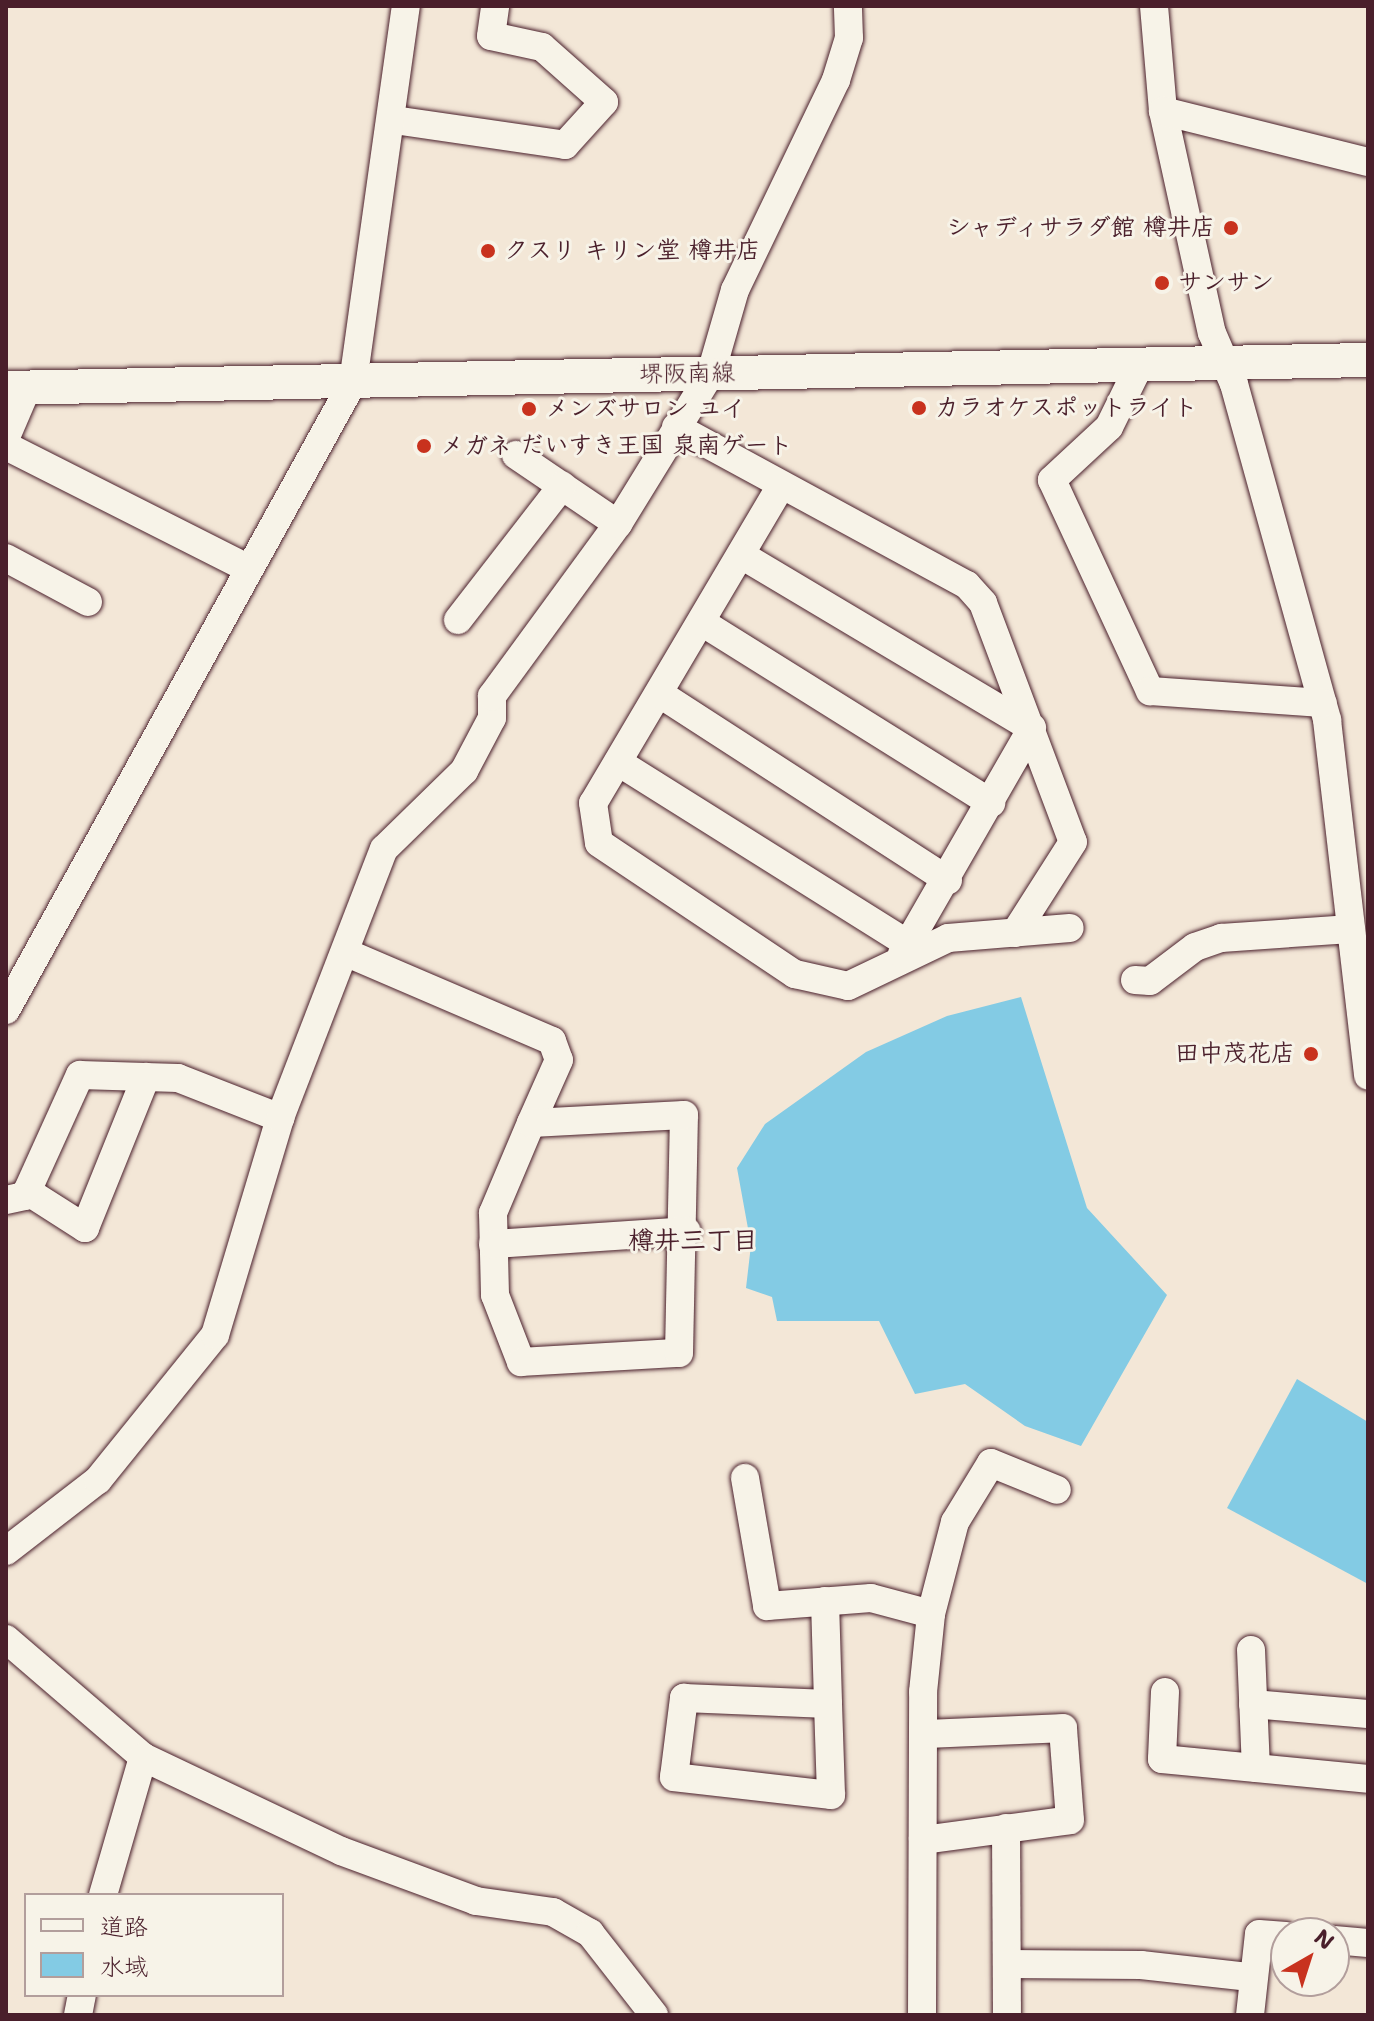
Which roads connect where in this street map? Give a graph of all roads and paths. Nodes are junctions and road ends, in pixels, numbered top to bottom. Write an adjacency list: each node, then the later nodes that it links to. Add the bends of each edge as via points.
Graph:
1 (406, 6): 6 (street)
2 (495, 6): 6 (street, via 491,36 542,47 604,102 565,145)
3 (848, 6): 11 (street, via 849,38 836,80 735,290)
4 (1154, 6): 5 (street)
5 (1163, 111): 7 (street); 9 (street)
6 (394, 120): 12 (street)
7 (1368, 162)
8 (1368, 360): 9 (main road, 堺阪南線)
9 (1223, 363): 10 (main road, 堺阪南線); 28 (street)
10 (1140, 364): 11 (main road, 堺阪南線); 28 (street, via 1109,427 1052,480 1150,691)
11 (711, 373): 12 (main road, 堺阪南線); 14 (street)
12 (353, 382): 13 (main road, 堺阪南線); 23 (street)
13 (17, 388): 15 (street)
14 (676, 427): 19 (street); 20 (street)
15 (6, 437)
16 (6, 446): 23 (street)
17 (516, 455): 18 (street)
18 (562, 486): 20 (street); 25 (street)
19 (779, 489): 21 (street); 29 (street, via 967,585 994,623)
20 (618, 524): 37 (street, via 492,696 492,718 464,771 384,849)
21 (743, 556): 26 (street); 29 (street)
22 (6, 558): 24 (street)
23 (249, 569): 39 (street)
24 (88, 602)
25 (458, 620)
26 (703, 623): 27 (street); 31 (street)
27 (660, 694): 30 (street); 32 (street)
28 (1323, 703): 34 (street)
29 (1032, 728): 31 (street); 35 (street, via 1073,842)
30 (618, 762): 36 (street); 36 (street, via 593,803 599,843 795,974 848,986)
31 (991, 803): 32 (street)
32 (948, 880): 36 (street)
33 (1070, 928): 35 (street)
34 (1351, 929): 38 (street, via 1221,938 1195,947 1150,981); 40 (street)
35 (1015, 933): 36 (street, via 948,938)
36 (905, 949)
37 (347, 953): 42 (street); 43 (street, via 552,1041 559,1060)
38 (1135, 980)
39 (6, 1010)
40 (1368, 1076)
41 (146, 1077): 42 (street, via 178,1078); 44 (street, via 80,1075); 44 (street, via 85,1228)
42 (280, 1118): 49 (street, via 215,1335 98,1480)
43 (531, 1123): 45 (street, via 684,1115); 46 (street, via 493,1213)
44 (17, 1195)
45 (687, 1231): 46 (street); 46 (street, via 679,1353 521,1362 495,1295)
46 (493, 1244)
47 (745, 1478): 50 (street, via 767,1606)
48 (1057, 1490): 51 (street, via 991,1463 955,1522)
49 (6, 1551)
50 (825, 1601): 51 (street, via 871,1598); 55 (street)
51 (931, 1614): 58 (street)
52 (6, 1639): 59 (street)
53 (1251, 1650): 56 (street)
54 (1165, 1692): 60 (street, via 1162,1759)
55 (828, 1704): 55 (street, via 684,1698 674,1777 831,1795)
56 (1253, 1704): 57 (street); 60 (street)
57 (1368, 1714)
58 (923, 1734): 62 (street, via 1063,1728 1070,1820); 63 (street)
59 (143, 1757): 64 (street); 68 (street, via 341,1851 476,1901 553,1912 590,1933)
60 (1256, 1768): 61 (street)
61 (1368, 1779)
62 (1006, 1828): 63 (street); 66 (street)
63 (923, 1840): 69 (street)
64 (104, 1893)
65 (1270, 1935): 67 (street, via 1259,1934)
66 (1007, 1964): 67 (street, via 1141,1965); 70 (street)
67 (1250, 1977): 71 (street)
68 (654, 2015)
69 (922, 2015)
70 (1007, 2015)
71 (1250, 2015)

